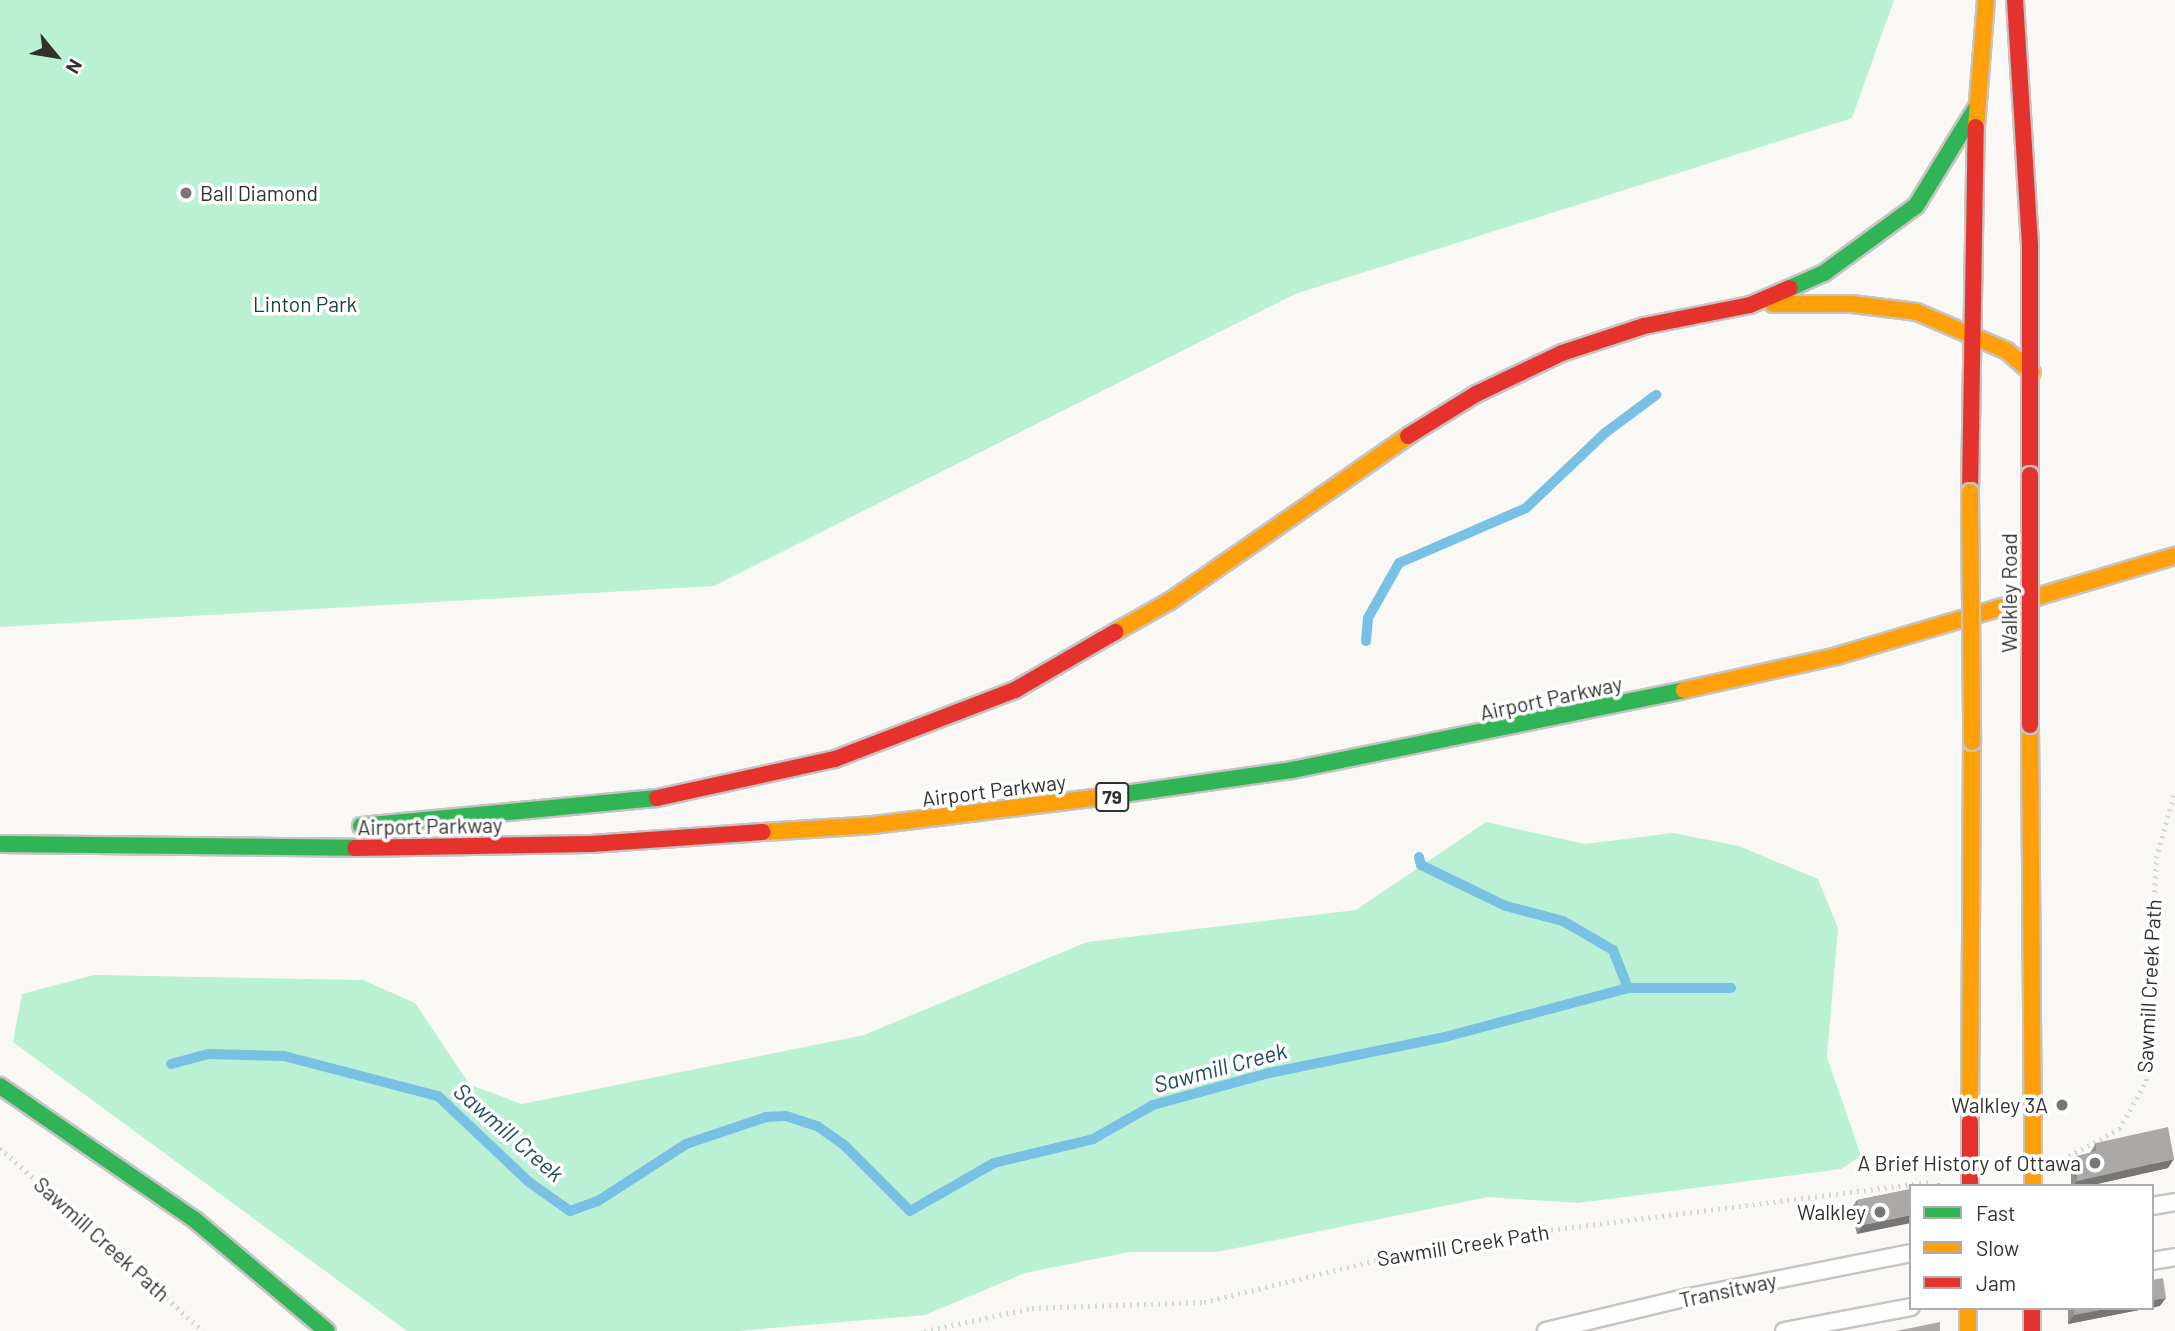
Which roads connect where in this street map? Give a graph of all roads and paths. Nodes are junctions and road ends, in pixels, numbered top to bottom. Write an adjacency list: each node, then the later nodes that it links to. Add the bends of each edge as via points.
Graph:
1 (1986, 0): 3 (main road, Walkley Road)
2 (2015, 0): 6 (main road, Walkley Road, via 2025,107)
3 (1976, 108): 4 (main road, via 1948,160 1899,221 1800,286); 5 (main road, Walkley Road)
4 (1750, 304): 5 (main road, via 1888,307); 9 (main road, via 1562,352 1476,394 1428,422 1125,630 1015,690 922,729 835,759 727,786 629,803)
5 (1971, 332): 6 (main road, via 2007,351); 16 (main road, Walkley Road, bridge)
6 (2032, 373): 17 (main road, Walkley Road, bridge)
7 (2175, 556): 12 (main road, Airport Parkway / 79, via 1837,656 1746,677 1305,768 1085,800 873,825 591,844 414,849)
8 (2175, 791): 15 (path, Sawmill Creek Path, via 2155,858 2146,1081 2119,1129)
9 (337, 827)
10 (296, 830): 12 (main road)
11 (0, 844): 12 (main road, Airport Parkway / 79)
12 (23, 845)
13 (0, 1086): 27 (main road, via 50,1116 195,1220)
14 (0, 1148): 28 (path, Sawmill Creek Path)
15 (2077, 1152)
16 (1970, 1184)
17 (2033, 1184)
18 (1909, 1186): 29 (path, Sawmill Creek Path, via 1447,1243 1204,1303 1032,1308)
19 (2175, 1202): 20 (lane)
20 (2154, 1206)
21 (1909, 1253): 30 (lane, Transitway)
22 (2175, 1256): 23 (lane)
23 (2154, 1261)
24 (1909, 1307): 31 (lane)
25 (1968, 1310): 32 (main road)
26 (2032, 1310): 33 (main road)
27 (322, 1327)
28 (203, 1331)
29 (924, 1331)
30 (1546, 1331)
31 (1784, 1331)
32 (1968, 1331)
33 (2032, 1331)

